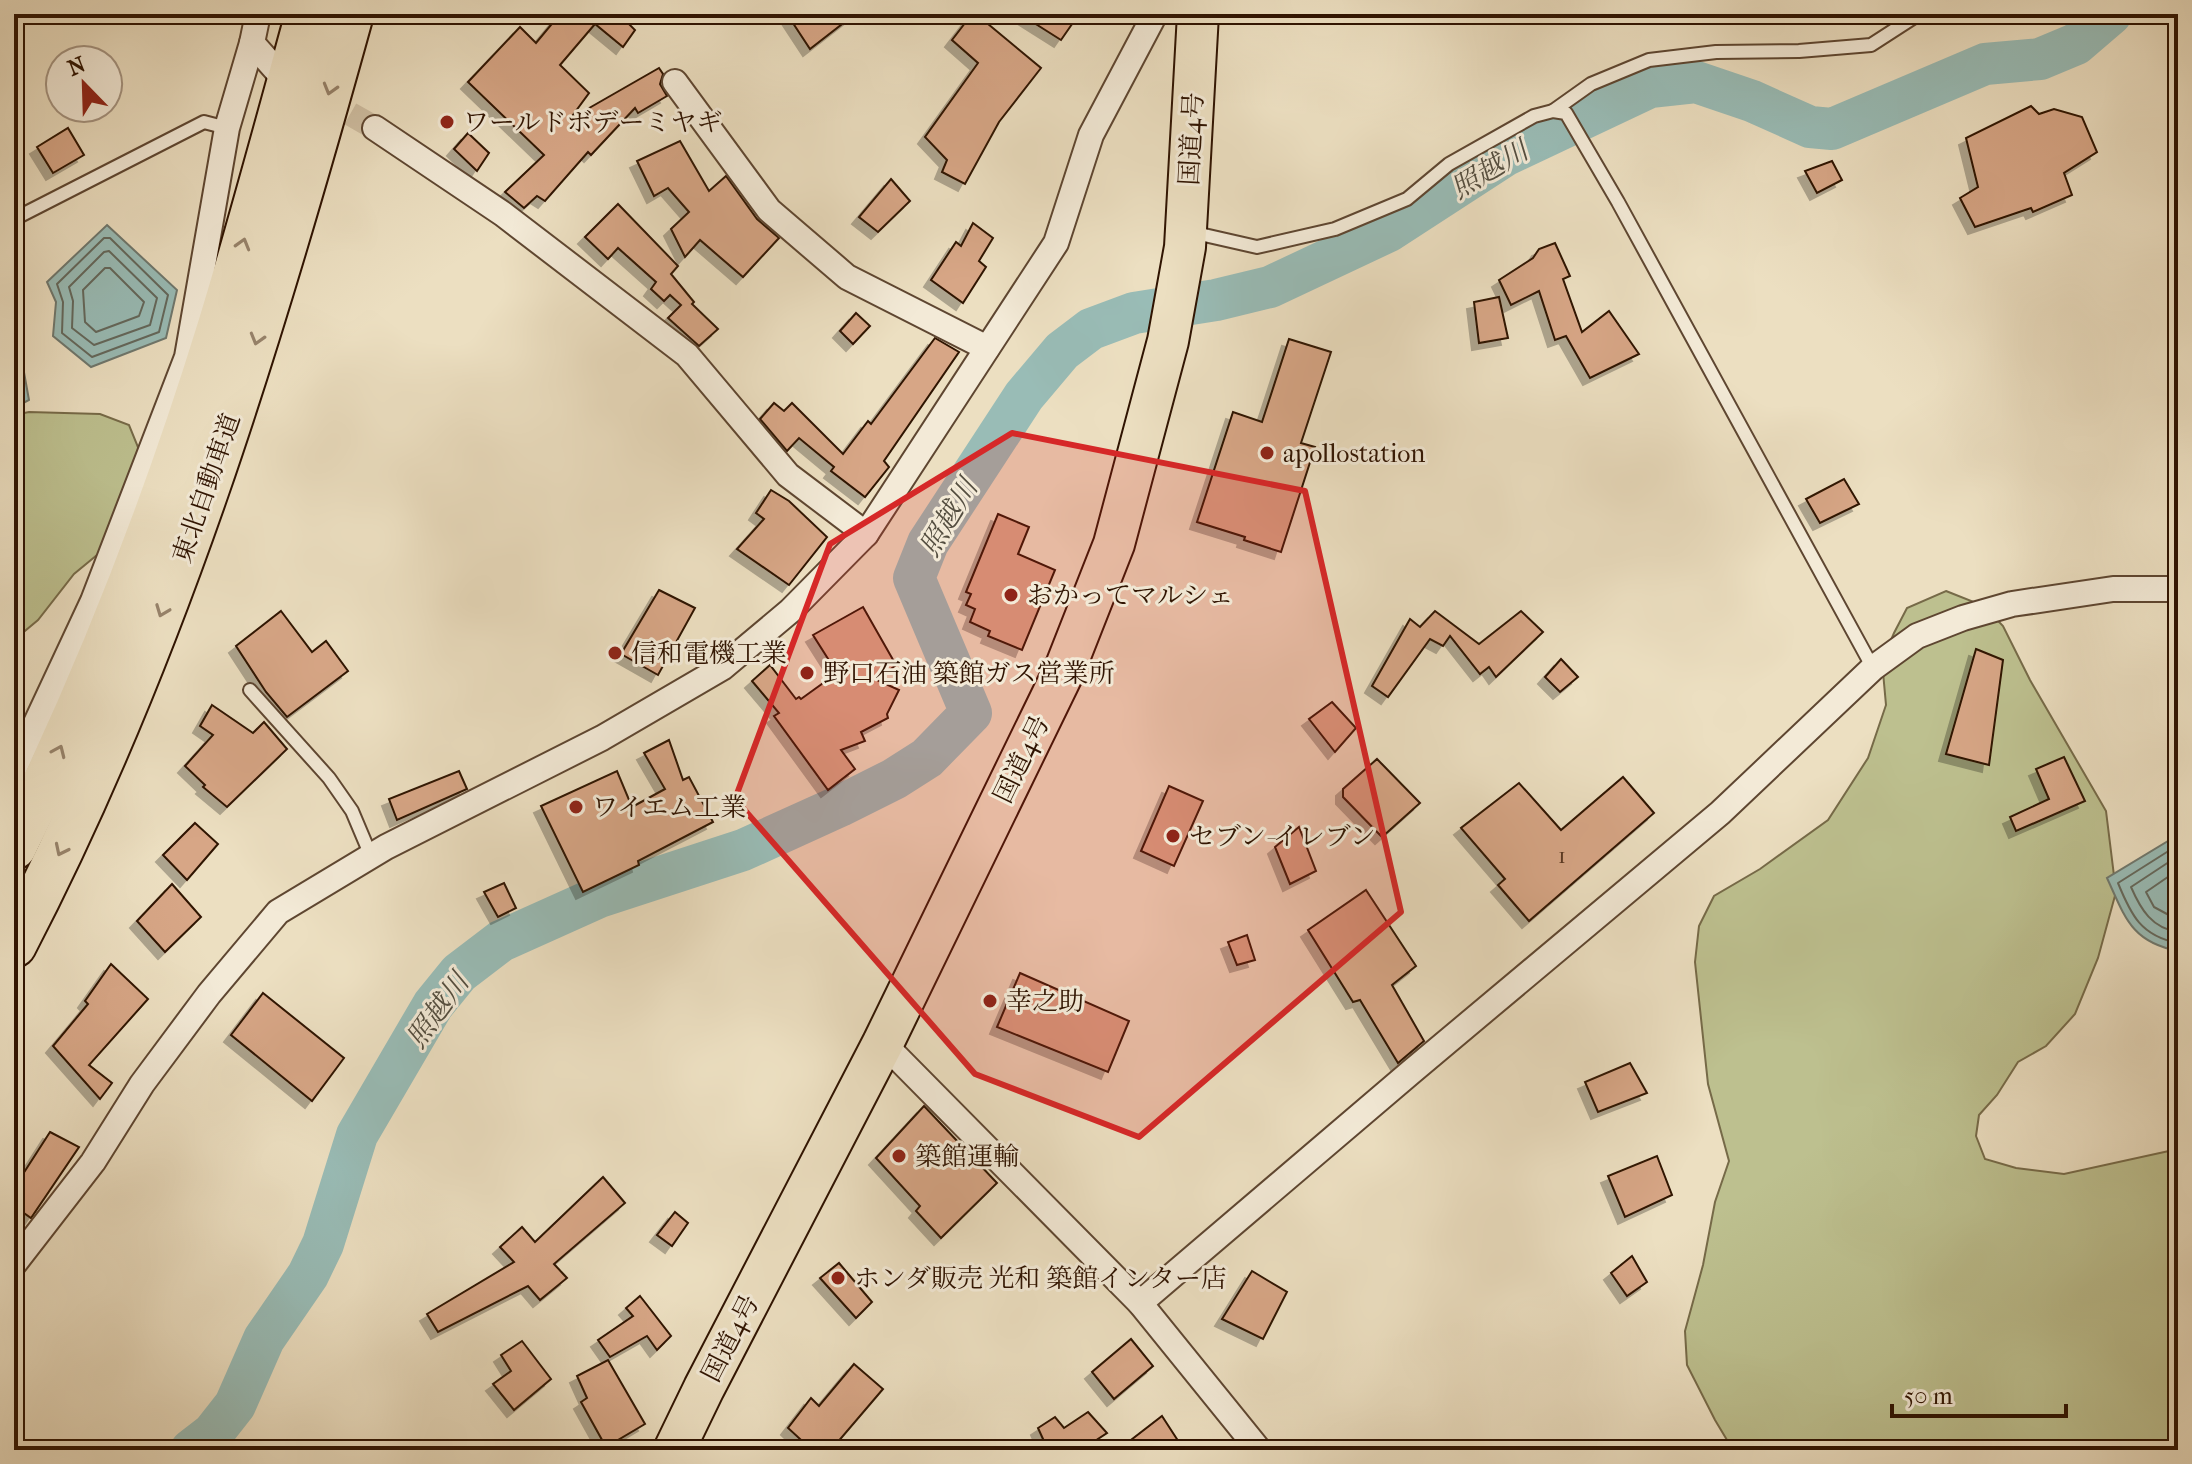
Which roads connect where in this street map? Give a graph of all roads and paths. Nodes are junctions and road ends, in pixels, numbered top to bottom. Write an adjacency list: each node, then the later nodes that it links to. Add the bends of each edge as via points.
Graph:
1 (258, 14): 7 (street)
2 (308, 14): 21 (highway, 東北自動車道, one-way to 2, via 112,633 169,478 219,329)
3 (351, 14): 23 (highway, 東北自動車道, one-way to 23, via 254,350 203,502 139,670)
4 (1155, 14): 15 (street, via 1091,135 1056,243)
5 (1198, 14): 14 (highway, 国道4号)
6 (1919, 14): 10 (lane, via 1871,45 1649,60 1591,84)
7 (252, 43): 8 (street); 11 (street)
8 (277, 71)
9 (675, 82): 15 (street, via 769,210 847,277)
10 (1560, 112): 14 (lane, via 1534,116 1449,164 1407,199 1335,229 1257,247); 18 (lane, via 1585,142)
11 (227, 128): 13 (lane, via 204,122); 20 (street, via 187,357 93,601)
12 (375, 128): 16 (street, via 503,214 687,355 788,475)
13 (14, 219)
14 (1186, 239): 24 (highway, 国道4号, via 1168,341 1114,544 1064,671)
15 (987, 348): 16 (street)
16 (866, 534): 22 (street, via 790,611 722,668 602,738)
17 (2178, 589): 18 (street, via 2113,589 2012,604 1917,636)
18 (1873, 668): 26 (street, via 1720,813)
19 (250, 690): 22 (lane, via 329,778 352,811)
20 (14, 770)
21 (14, 847)
22 (371, 856): 25 (street, via 278,912 209,994 93,1162)
23 (14, 945)
24 (883, 1043): 26 (street); 27 (highway, 国道4号)
25 (14, 1264)
26 (1140, 1303): 28 (street)
27 (674, 1450)
28 (1259, 1450)

